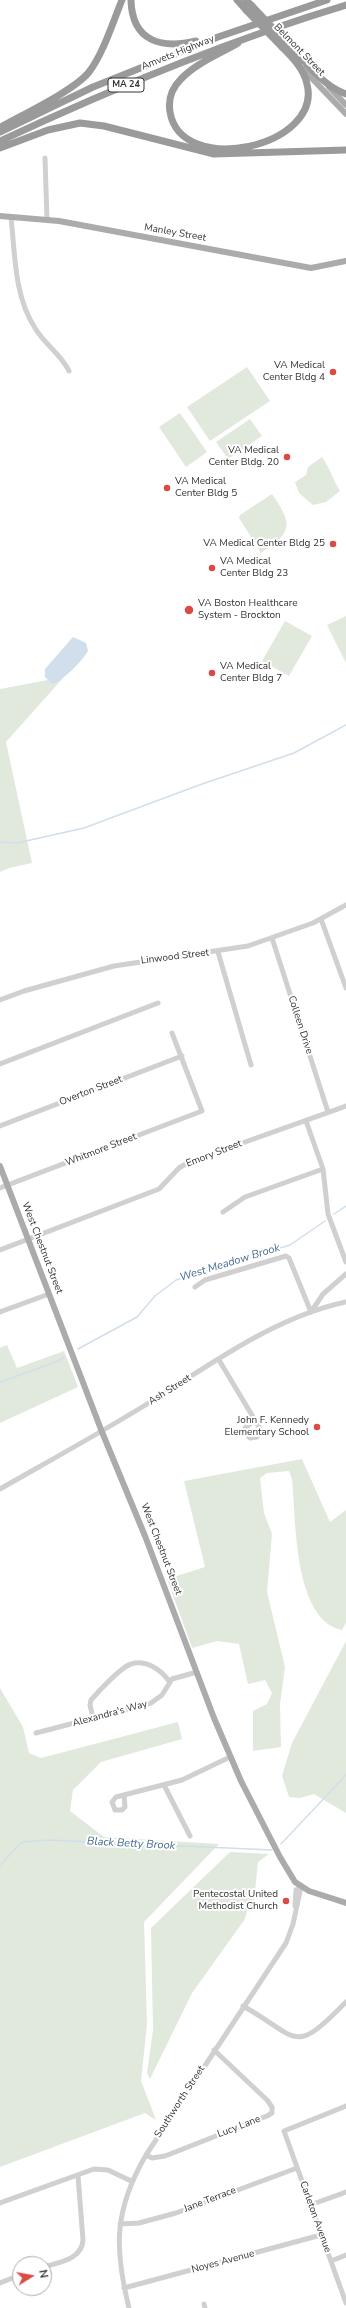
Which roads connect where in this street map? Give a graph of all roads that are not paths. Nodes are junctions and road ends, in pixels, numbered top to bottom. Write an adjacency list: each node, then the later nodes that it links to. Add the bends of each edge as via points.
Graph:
1 (122, 0): 20 (highway, via 94,64 86,75 46,102)
2 (131, 0): 13 (highway, via 134,18 139,28 159,43 181,45)
3 (237, 0): 8 (highway, Belmont Street)
4 (246, 0): 8 (highway, Belmont Street)
5 (309, 0): 11 (highway)
6 (327, 0): 11 (highway, Amvets Highway / MA 24)
7 (346, 5): 10 (highway, Amvets Highway / MA 24)
8 (249, 8): 14 (highway, Belmont Street, bridge)
9 (346, 9): 10 (highway)
10 (304, 18): 12 (highway, Amvets Highway / MA 24)
11 (268, 19): 13 (highway, Amvets Highway / MA 24)
12 (254, 34): 15 (highway, via 190,72 174,87 170,114 178,131 188,140 208,147 238,148 265,142 293,126 305,110 308,89 303,73); 22 (highway, Amvets Highway / MA 24, via 165,67)
13 (218, 37): 21 (highway, Amvets Highway / MA 24, via 93,87)
14 (285, 45): 15 (highway, Belmont Street); 16 (highway, Belmont Street)
15 (289, 55): 19 (main road, Belmont Street)
16 (320, 78): 17 (highway); 18 (main road, Belmont Street)
17 (346, 94)
18 (346, 105)
19 (346, 114)
20 (0, 127)
21 (0, 132)
22 (0, 141)
23 (0, 148): 24 (highway, via 48,130 80,123 104,126 214,154)
24 (346, 150)
25 (45, 158): 28 (street)
26 (0, 216): 27 (main road, Manley Street)
27 (11, 217): 28 (main road, Manley Street); 30 (street, via 18,278 27,314)
28 (47, 220): 29 (main road, Manley Street, via 311,268)
29 (346, 261)
30 (69, 371)
31 (346, 905): 32 (street, Linwood Street)
32 (321, 919): 33 (street, Linwood Street); 35 (street)
33 (272, 938): 34 (street, Linwood Street, via 242,948); 43 (street, Colleen Drive)
34 (218, 952): 36 (street, Linwood Street, via 114,966); 41 (street)
35 (346, 988)
36 (0, 1000)
37 (158, 1003): 40 (street)
38 (172, 1032): 39 (street)
39 (182, 1056): 45 (street, Overton Street); 48 (street, Whitmore Street, via 202,1111)
40 (0, 1064)
41 (251, 1065)
42 (346, 1106): 43 (street, Emory Street)
43 (328, 1112): 44 (street, Emory Street)
44 (306, 1120): 47 (street); 51 (street, Emory Street, via 189,1162 179,1168 159,1189)
45 (0, 1126)
46 (0, 1166): 48 (main road, West Chestnut Street)
47 (323, 1169): 50 (street, via 244,1197); 53 (street, via 328,1214)
48 (8, 1186): 49 (street, Whitmore Street); 51 (main road, West Chestnut Street)
49 (0, 1188)
50 (223, 1212)
51 (28, 1240): 52 (street, Emory Street); 56 (main road, West Chestnut Street)
52 (0, 1250)
53 (346, 1262)
54 (346, 1274): 59 (street, via 322,1294)
55 (195, 1286): 59 (street, via 205,1280 286,1256)
56 (49, 1294): 58 (street); 62 (main road, West Chestnut Street)
57 (346, 1302): 59 (street, Ash Street)
58 (0, 1312)
59 (311, 1312): 60 (street, Ash Street, via 261,1335)
60 (219, 1360): 61 (street); 62 (street, Ash Street)
61 (255, 1420)
62 (102, 1432): 63 (street, Ash Street); 64 (main road, West Chestnut Street, via 146,1536)
63 (0, 1489)
64 (197, 1672): 65 (street); 68 (main road, West Chestnut Street)
65 (169, 1681): 66 (street, Alexandra's Way, via 162,1695 151,1703); 66 (street, via 154,1667 137,1663 128,1665 91,1700)
66 (93, 1718): 67 (street, Alexandra's Way)
67 (36, 1733)
68 (230, 1757): 69 (street, via 182,1780); 72 (main road, West Chestnut Street, via 289,1874)
69 (164, 1785): 70 (street); 71 (street)
70 (124, 1795)
71 (190, 1836)
72 (301, 1887): 73 (main road, West Chestnut Street); 75 (street, Southworth Street, via 296,1913 286,1942)
73 (346, 1903)
74 (346, 2002): 75 (street, via 311,2034 301,2038 289,2036)
75 (243, 2006): 76 (street, Southworth Street)
76 (214, 2050): 78 (street, Southworth Street); 78 (street, Lucy Lane, via 267,2100 272,2107 272,2113 164,2156 152,2158)
77 (346, 2106): 79 (street, Carleton Avenue, via 284,2131)
78 (146, 2155): 81 (street, Southworth Street)
79 (297, 2168): 84 (street, Carleton Avenue); 85 (street, Jane Terrace, via 176,2213 140,2223)
80 (78, 2176): 81 (street, via 101,2169); 83 (street); 89 (street, via 82,2247 76,2255)
81 (131, 2180): 85 (street, Southworth Street)
82 (346, 2192): 84 (street)
83 (0, 2203)
84 (310, 2205): 86 (street, Carleton Avenue)
85 (120, 2224): 92 (street, Southworth Street, via 119,2250)
86 (321, 2235): 88 (street, Carleton Avenue); 92 (street, Noyes Avenue)
87 (346, 2255): 88 (street)
88 (331, 2261): 93 (street, Carleton Avenue)
89 (52, 2264)
90 (12, 2278): 91 (street)
91 (0, 2283)
92 (124, 2288): 94 (street, Southworth Street)
93 (346, 2303)
94 (129, 2308)

